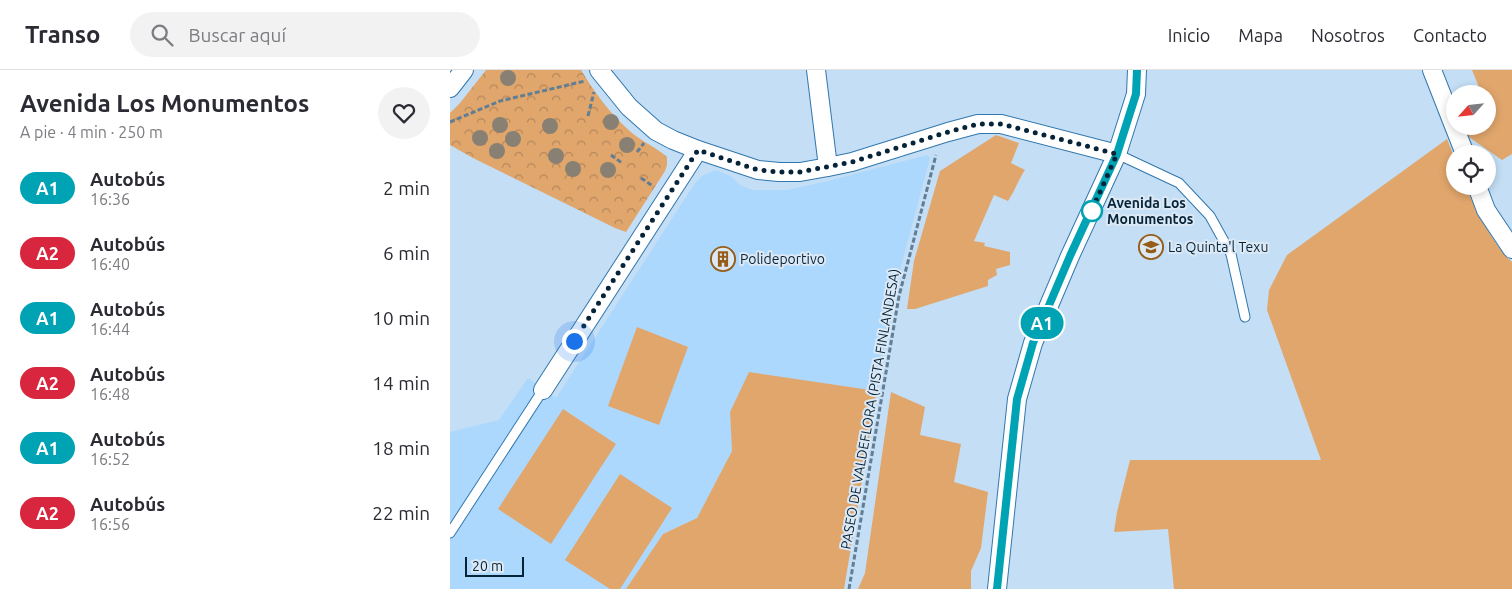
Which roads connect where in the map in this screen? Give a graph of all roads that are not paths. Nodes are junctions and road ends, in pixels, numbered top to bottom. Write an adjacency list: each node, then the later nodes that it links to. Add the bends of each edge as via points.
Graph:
1 (464, 70): 6 (street)
2 (816, 70): 10 (street)
3 (1136, 70): 9 (street, via 1136,94)
4 (1432, 70): 7 (street)
5 (594, 75): 8 (street, via 656,130)
6 (450, 88)
7 (1461, 145)
8 (698, 150): 10 (street, via 758,170 800,172); 14 (street)
9 (1117, 154): 10 (street, via 1001,124 978,124); 13 (lane, via 1179,183 1210,216 1231,254); 16 (street, via 1033,343 1017,399)
10 (828, 167)
11 (1480, 195): 12 (street, via 1486,210)
12 (1512, 249)
13 (1245, 317)
14 (543, 390): 15 (lane)
15 (450, 533)
16 (997, 589)

